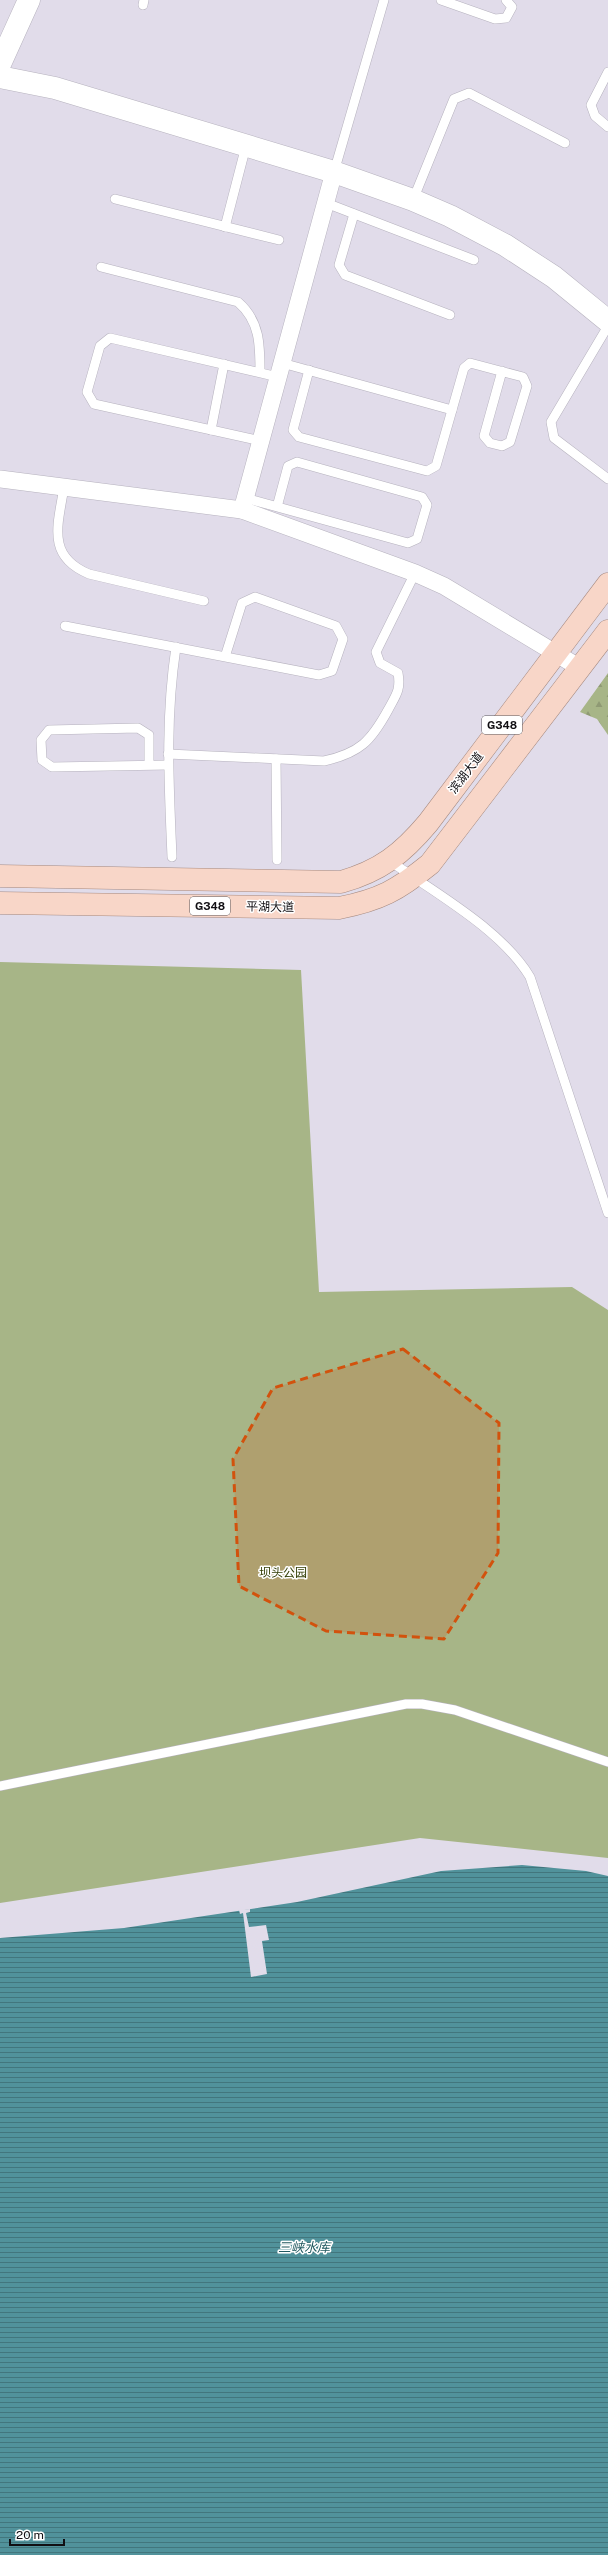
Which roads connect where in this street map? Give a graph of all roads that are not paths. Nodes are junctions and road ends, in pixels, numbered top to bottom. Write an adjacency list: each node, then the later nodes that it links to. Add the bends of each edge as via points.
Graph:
1 (29, 0): 5 (main road)
2 (384, 0): 11 (lane)
3 (441, 0): 4 (lane, via 495,19 506,18 512,7)
4 (506, 0)
5 (0, 64)
6 (608, 72): 8 (lane, via 591,105 594,116)
7 (0, 77): 10 (main road, via 55,88)
8 (608, 127)
9 (565, 143): 13 (lane, via 468,93 454,99)
10 (246, 146): 11 (main road); 16 (lane)
11 (334, 172): 13 (main road); 14 (street)
12 (115, 199): 16 (lane)
13 (413, 200): 21 (main road, via 505,244 554,278)
14 (326, 203): 15 (lane); 24 (street)
15 (354, 214): 18 (lane); 20 (lane, via 340,265 345,275)
16 (225, 227): 17 (lane)
17 (279, 240)
18 (474, 260)
19 (101, 267): 27 (lane, via 238,302 250,312 260,344)
20 (450, 315)
21 (608, 321)
22 (608, 326): 32 (lane, via 551,422 554,438)
23 (224, 364): 27 (lane); 29 (lane); 29 (lane, via 110,338 100,346 87,392 94,404)
24 (280, 370): 25 (lane); 27 (lane); 30 (street)
25 (309, 370): 28 (lane); 28 (lane, via 293,430 299,438 427,471 436,466)
26 (502, 371): 26 (lane, via 523,377 527,386 510,442 502,446 490,443 484,436); 28 (lane, via 470,363 464,368)
27 (260, 372)
28 (452, 410)
29 (210, 430): 30 (lane)
30 (261, 441): 34 (street)
31 (0, 479): 33 (street)
32 (608, 479)
33 (64, 487): 34 (street); 38 (lane, via 58,538 60,550 66,560 89,574)
34 (243, 504): 35 (lane); 36 (street)
35 (277, 507): 35 (lane, via 408,543 417,539 427,505 422,497 297,462 288,466)
36 (414, 573): 42 (street, via 444,586); 46 (lane, via 376,652 380,663 398,673 400,688 376,732 366,744 344,756 324,761)
37 (608, 584): 42 (highway, 滨湖大道 / G348)
38 (204, 601)
39 (65, 626): 41 (lane)
40 (608, 631): 44 (highway, G348)
41 (176, 647): 43 (lane); 45 (lane, via 170,692)
42 (556, 653): 44 (street); 51 (highway, 滨湖大道 / G348, via 428,822 411,843)
43 (225, 657): 43 (lane, via 319,675 332,671 343,639 336,626 255,597 242,603)
44 (580, 668): 53 (highway, G348, via 452,838 430,864)
45 (168, 754): 46 (lane); 47 (lane)
46 (276, 759): 50 (lane)
47 (168, 765): 48 (lane); 49 (lane)
48 (149, 766): 48 (lane, via 52,766 42,760 41,740 49,730 138,728 149,736)
49 (172, 857)
50 (277, 860)
51 (390, 861): 52 (highway, G348, via 366,875 341,882); 53 (lane)
52 (0, 876)
53 (413, 878): 54 (highway, 平湖大道 / G348, via 403,886 370,902 339,908); 55 (lane, via 495,936 520,960 530,976 538,993)
54 (0, 903)
55 (608, 1213)
56 (608, 1762): 57 (lane, via 455,1710 406,1704)
57 (0, 1786)

